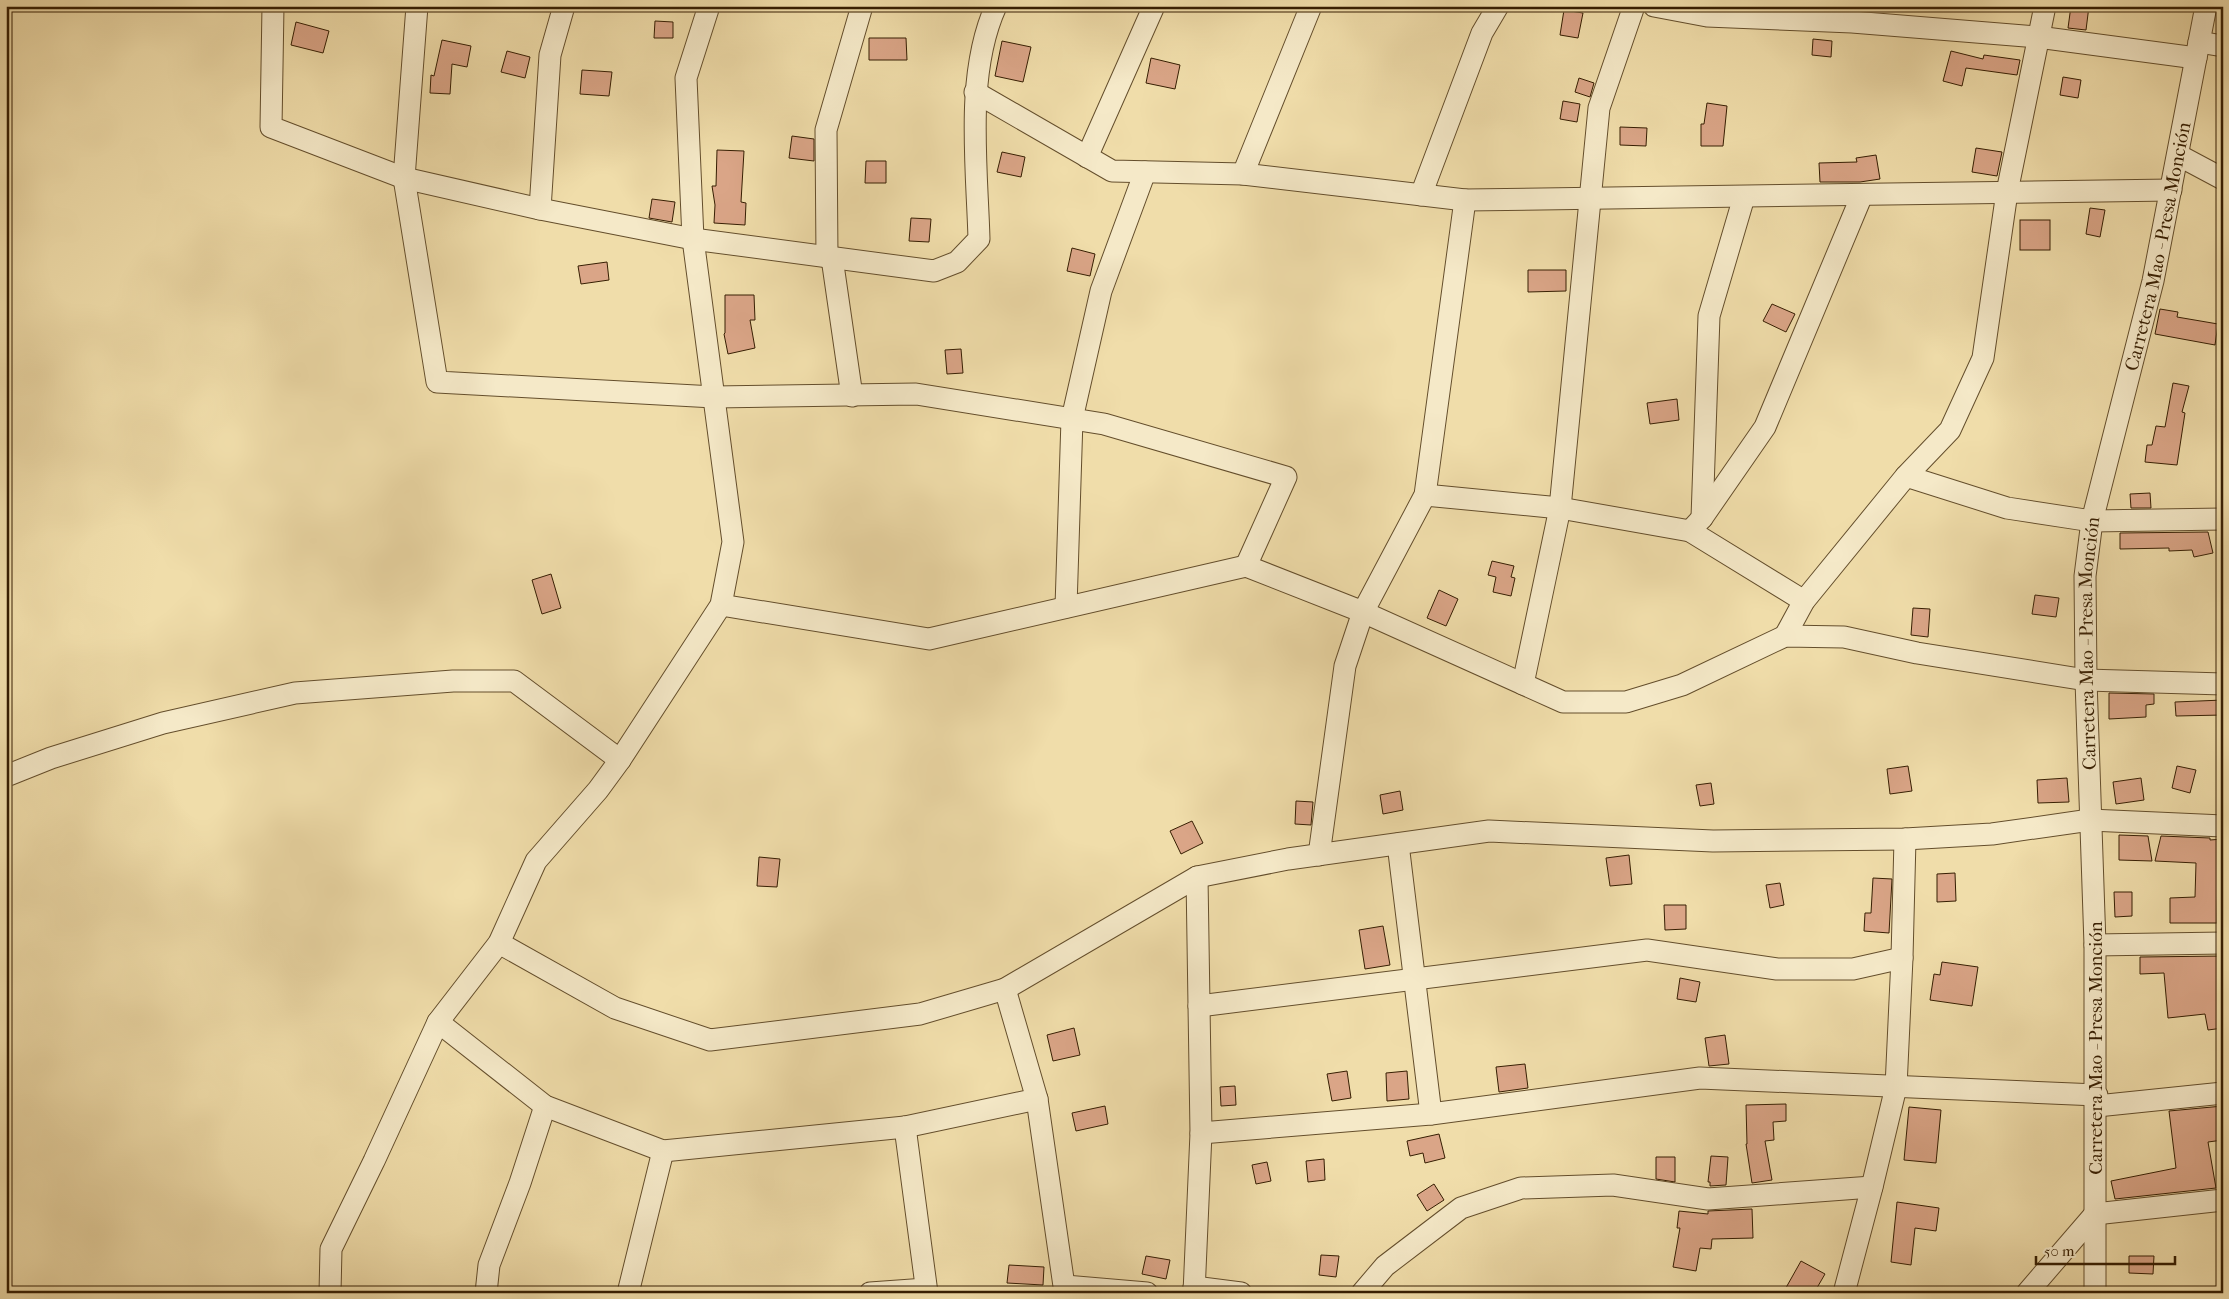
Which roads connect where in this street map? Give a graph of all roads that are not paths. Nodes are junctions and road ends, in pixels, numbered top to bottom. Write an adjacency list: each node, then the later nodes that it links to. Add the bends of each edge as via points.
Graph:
1 (274, 6): 23 (street, via 271,127)
2 (417, 6): 23 (street)
3 (564, 6): 32 (street, via 550,55)
4 (708, 6): 33 (street, via 686,78)
5 (862, 6): 34 (street, via 826,130)
6 (996, 6): 18 (street, via 987,25)
7 (1154, 6): 20 (street)
8 (1311, 6): 22 (street)
9 (1498, 6): 27 (street, via 1482,33)
10 (1634, 6): 30 (street, via 1599,108)
11 (1654, 6): 14 (street, via 1707,16)
12 (2045, 6): 15 (street)
13 (2206, 6): 17 (street, Carretera Mao - Presa Monción)
14 (1854, 14): 15 (street)
15 (2038, 37): 17 (street); 26 (street)
16 (2223, 46): 17 (street)
17 (2197, 50): 19 (street, Carretera Mao - Presa Monción)
18 (975, 92): 20 (street); 34 (street, via 979,239 956,262 934,271)
19 (2178, 155): 24 (street); 25 (street, Carretera Mao - Presa Monción)
20 (1087, 157): 21 (street, via 1112,171)
21 (1145, 172): 22 (street); 37 (street, via 1101,291)
22 (1244, 174): 27 (street)
23 (404, 178): 32 (street); 36 (street, via 437,382)
24 (2223, 179)
25 (2171, 190): 26 (street); 42 (street, Carretera Mao - Presa Monción, via 2153,281)
26 (2007, 192): 28 (street); 38 (street, via 1984,358 1950,430)
27 (1422, 195): 31 (street)
28 (1862, 195): 29 (street); 43 (street, via 1765,427)
29 (1744, 198): 30 (street); 43 (street, via 1709,316)
30 (1590, 199): 31 (street); 40 (street)
31 (1465, 200): 39 (street)
32 (540, 209): 33 (street)
33 (693, 239): 34 (street); 36 (street)
34 (829, 257): 35 (street)
35 (852, 396): 36 (street); 37 (street, via 916,394)
36 (714, 397): 46 (street, via 733,542)
37 (1072, 420): 44 (street, via 1104,424 1286,477); 47 (street)
38 (1906, 476): 42 (street, via 2007,508); 45 (street)
39 (1425, 495): 40 (street); 48 (street)
40 (1560, 508): 43 (street); 51 (street)
41 (2223, 519): 42 (street)
42 (2092, 521): 50 (street, Carretera Mao - Presa Monción, via 2085,576)
43 (1696, 524): 45 (street)
44 (1246, 566): 47 (street); 48 (street)
45 (1804, 601): 49 (street)
46 (721, 605): 47 (street, via 929,639); 53 (street)
47 (1066, 607)
48 (1363, 612): 51 (street); 59 (street, via 1346,666)
49 (1786, 636): 50 (street, via 1844,637 1917,653); 51 (street, via 1682,685 1626,702 1563,702)
50 (2086, 680): 52 (street); 55 (street, Carretera Mao - Presa Monción)
51 (1523, 684)
52 (2223, 684)
53 (620, 760): 54 (street, via 514,681 453,681 295,693 162,723 51,758); 61 (street, via 536,861)
54 (6, 776)
55 (2090, 820): 56 (street); 57 (street, via 1992,834); 63 (street, Carretera Mao - Presa Monción)
56 (2223, 826)
57 (1905, 839): 58 (street, via 1713,841 1489,831); 64 (street)
58 (1398, 844): 59 (street); 65 (street)
59 (1319, 855): 60 (street)
60 (1197, 877): 66 (street); 67 (street)
61 (499, 943): 66 (street, via 615,1008 710,1040 920,1014); 68 (street)
62 (2223, 943): 63 (street)
63 (2095, 945): 72 (street, Carretera Mao - Presa Monción)
64 (1902, 958): 65 (street, via 1853,968 1777,969 1648,950); 69 (street)
65 (1414, 980): 67 (street); 74 (street)
66 (1006, 989): 71 (street)
67 (1199, 1006): 76 (street)
68 (438, 1022): 73 (street); 84 (street, via 331,1250)
69 (1896, 1087): 72 (street); 74 (street, via 1700,1078); 78 (street)
70 (2223, 1093): 72 (street)
71 (1037, 1099): 75 (street); 81 (street)
72 (2097, 1101): 80 (street, Carretera Mao - Presa Monción)
73 (544, 1106): 77 (street); 85 (street, via 489,1265)
74 (1432, 1114): 76 (street)
75 (905, 1127): 77 (street); 83 (street)
76 (1202, 1133): 82 (street)
77 (663, 1151): 86 (street)
78 (1872, 1187): 90 (street, via 1708,1199 1613,1185 1522,1188 1461,1208 1385,1266); 91 (street)
79 (2223, 1200): 80 (street)
80 (2095, 1214): 92 (street); 93 (street, Carretera Mao - Presa Monción)
81 (1065, 1289): 88 (street)
82 (1194, 1290): 89 (street)
83 (927, 1291): 87 (street)
84 (330, 1293)
85 (486, 1293)
86 (628, 1293)
87 (870, 1293)
88 (1147, 1293)
89 (1241, 1293)
90 (1362, 1293)
91 (1844, 1293)
92 (2027, 1293)
93 (2095, 1293)

